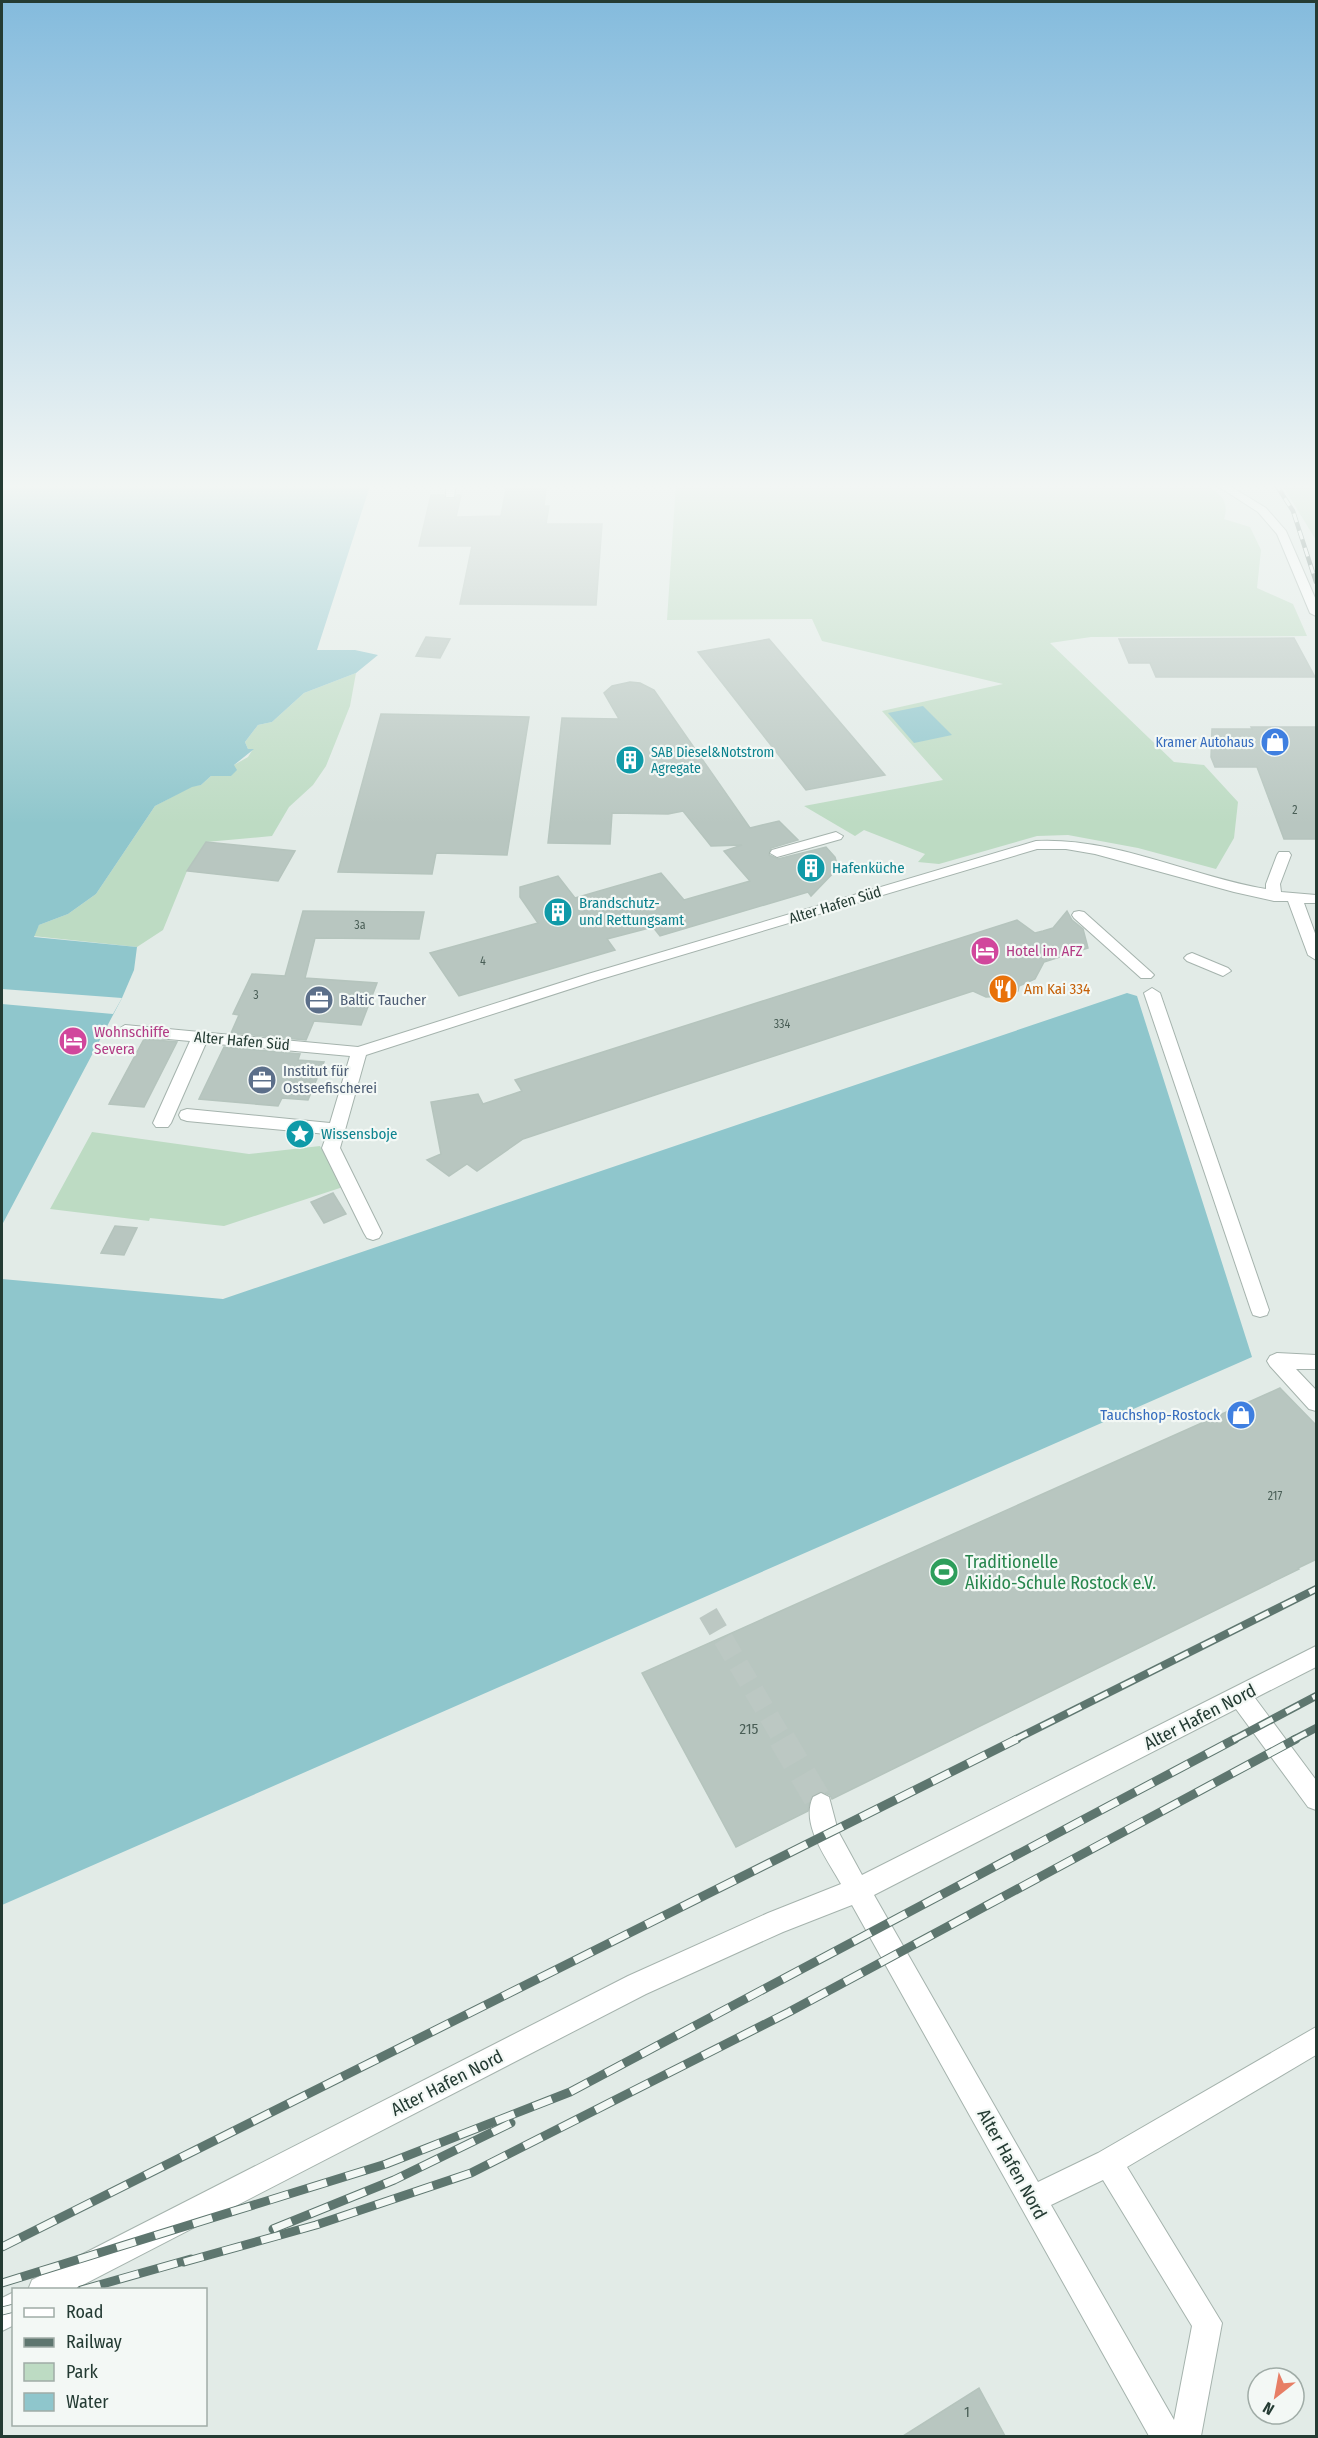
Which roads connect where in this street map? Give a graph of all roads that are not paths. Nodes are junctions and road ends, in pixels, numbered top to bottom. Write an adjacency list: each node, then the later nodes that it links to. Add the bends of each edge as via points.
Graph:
1 (1310, 597): 2 (street)
2 (1317, 613)
3 (836, 836): 4 (street)
4 (777, 853)
5 (1284, 855): 6 (street, via 1273,884)
6 (1274, 897): 7 (street, Alter Hafen Süd); 17 (street, Alter Hafen Süd, via 1088,847 1036,845 593,977)
7 (1294, 899): 8 (street, Alter Hafen Süd); 10 (street)
8 (1317, 899)
9 (1079, 915): 13 (street)
10 (1317, 955)
11 (1192, 958): 12 (street)
12 (1222, 970)
13 (1146, 975)
14 (1152, 993): 22 (street)
15 (125, 1030): 16 (street, Alter Hafen Süd)
16 (200, 1037): 17 (street, Alter Hafen Süd); 19 (street)
17 (359, 1052): 20 (street)
18 (187, 1115): 20 (street)
19 (162, 1123)
20 (336, 1129): 21 (street, via 331,1148)
21 (373, 1233)
22 (1260, 1310)
23 (1317, 1362): 24 (street, via 1277,1361)
24 (1317, 1403)
25 (1317, 1656): 26 (street, Alter Hafen Nord)
26 (1240, 1696): 27 (street); 29 (street, Alter Hafen Nord)
27 (1317, 1799)
28 (821, 1804): 29 (street, Alter Hafen Nord, via 826,1834)
29 (858, 1890): 32 (street, Alter Hafen Nord); 33 (street, Alter Hafen Nord, via 637,1985)
30 (1317, 2040): 31 (street)
31 (1108, 2163): 32 (street); 35 (street, via 1207,2323)
32 (1032, 2199): 34 (street, Alter Hafen Nord)
33 (44, 2288)
34 (1166, 2436)
35 (1186, 2436)

